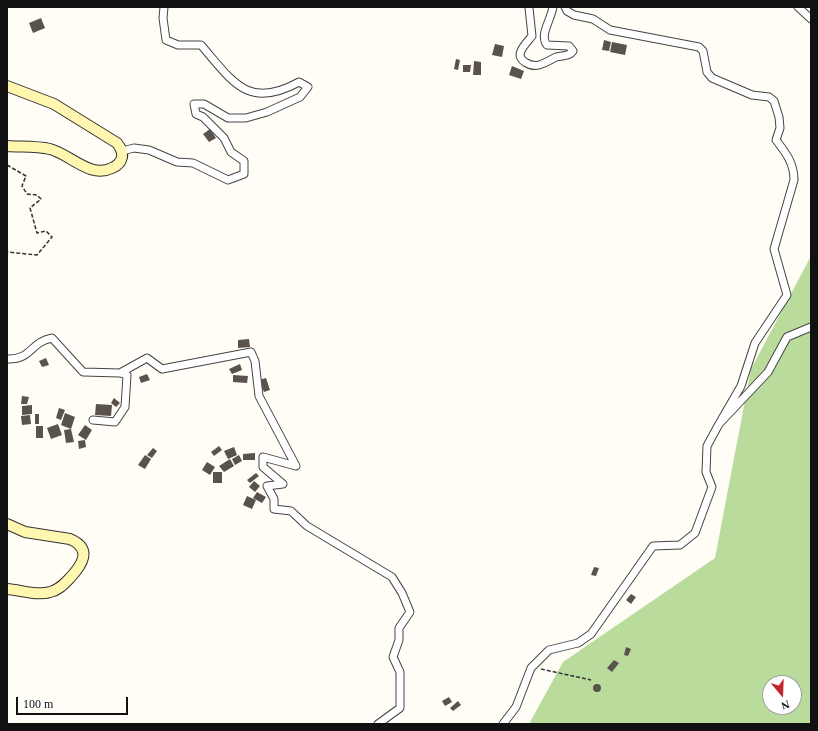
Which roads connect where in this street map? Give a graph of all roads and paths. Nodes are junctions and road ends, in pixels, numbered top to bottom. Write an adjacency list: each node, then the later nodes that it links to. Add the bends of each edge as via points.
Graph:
1 (164, 7): 9 (street, via 166,40 178,45 201,45 240,87 262,95 281,92 299,82 308,87 300,98 246,118 228,118 204,104 194,104 196,114 203,117 224,138 231,152 244,161 244,174 228,180 194,163 178,162 149,150 134,148)
2 (529, 7): 3 (street, via 532,36 520,52 520,56 529,64 537,66 573,51 570,46 547,45 544,41)
3 (553, 7)
4 (565, 7): 16 (street, via 574,15 593,19 610,30 699,47 703,51 707,72 712,78 752,95 770,97 774,101 780,128 776,140 791,160 794,170 794,180 774,249 786,295 755,343 741,386)
5 (798, 7): 6 (street)
6 (811, 19)
7 (7, 86): 9 (main road, via 54,104 117,143)
8 (7, 146): 9 (main road, via 51,150 83,167 103,171 119,163)
9 (122, 151)
10 (7, 166): 11 (path, via 26,176 22,186 28,194 41,198 30,208 37,233 46,231 52,237 37,255)
11 (7, 252)
12 (811, 327): 16 (street, via 787,337 768,372)
13 (7, 359): 14 (street, via 18,359 42,339 52,338 83,372)
14 (120, 373): 15 (street, via 128,375 125,407 115,422); 21 (street, via 147,358 162,369 251,352 255,361 259,396 296,466 263,457 263,467 283,484 267,486 274,499 274,509 291,511 306,526 392,577 410,612 400,628 393,657 400,672 400,708)
15 (93, 420)
16 (719, 424): 19 (street, via 707,446 706,472 712,487 695,533 680,545 653,546 591,634 578,643 549,650)
17 (7, 524): 18 (main road, via 25,532 78,542 84,559 81,566 54,591 42,594)
18 (7, 589)
19 (531, 668): 20 (path); 22 (street, via 516,707)
20 (591, 680)
21 (378, 724)
22 (503, 724)

